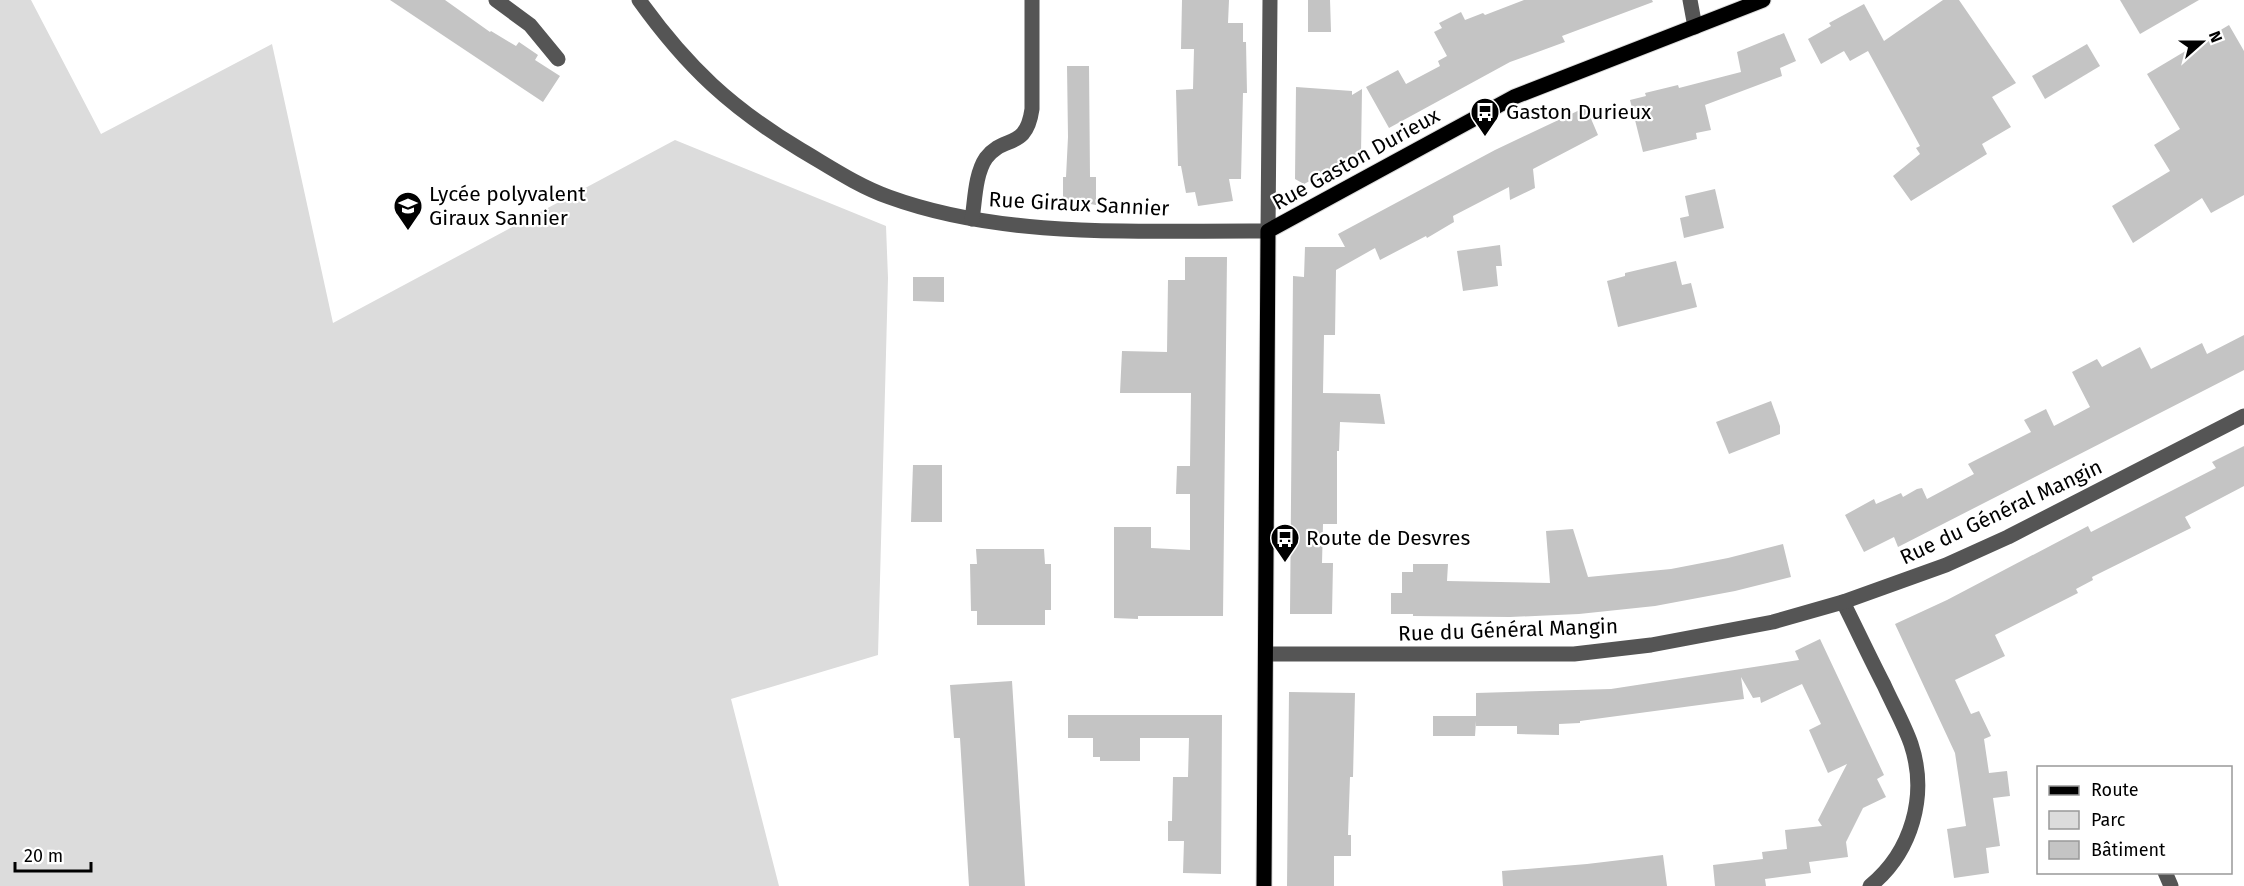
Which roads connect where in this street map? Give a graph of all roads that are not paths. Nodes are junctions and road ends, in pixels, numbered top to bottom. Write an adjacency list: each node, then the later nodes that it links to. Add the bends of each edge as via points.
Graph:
1 (496, 0): 8 (street, via 530,25)
2 (639, 0): 9 (street, Rue Giraux Sannier, via 701,76 773,132 871,190)
3 (1032, 0): 9 (street, via 1030,121 1018,139 985,159)
4 (1270, 0): 10 (street)
5 (1690, 0): 7 (street)
6 (1763, 0): 7 (main road, Rue Gaston Durieux)
7 (1695, 27): 10 (main road, Rue Gaston Durieux, via 1514,97)
8 (558, 60)
9 (972, 219): 10 (street, Rue Giraux Sannier, via 1100,230)
10 (1268, 231): 13 (main road)
11 (2244, 416): 12 (street, Rue du Général Mangin, via 1989,546)
12 (1843, 602): 13 (street, Rue du Général Mangin, via 1725,632 1583,653); 15 (street, via 1905,730 1917,771 1912,825 1892,862)
13 (1266, 654): 14 (main road)
14 (1264, 886)
15 (1870, 886)

